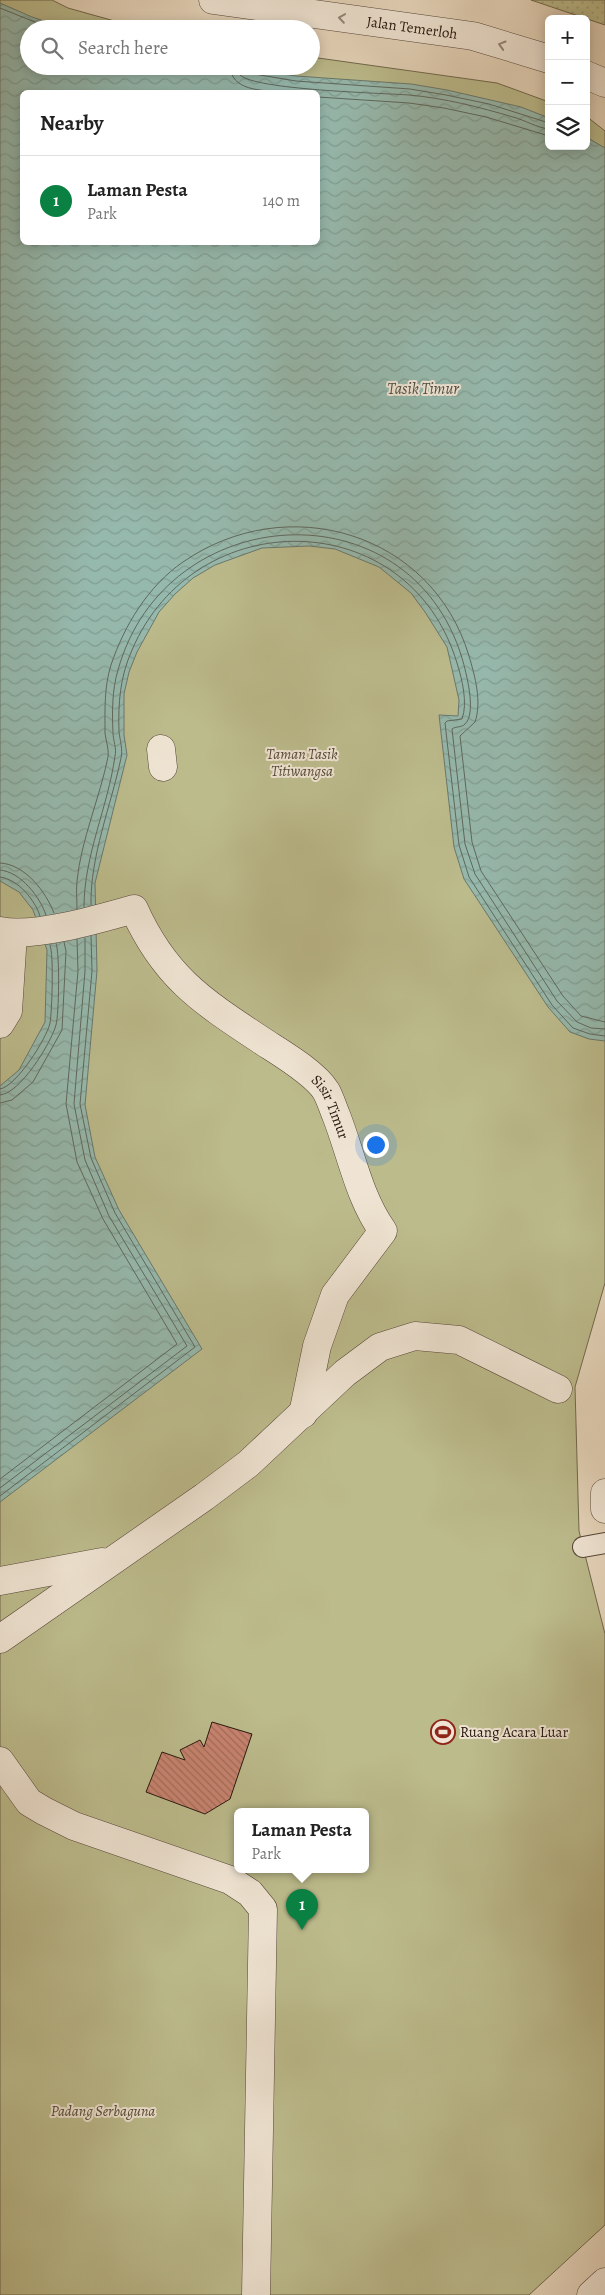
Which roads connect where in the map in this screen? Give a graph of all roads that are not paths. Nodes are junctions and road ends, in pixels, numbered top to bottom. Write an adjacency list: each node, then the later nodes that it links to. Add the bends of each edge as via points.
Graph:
1 (213, 0): 2 (street, Jalan Temerloh, one-way to 1, via 473,36)
2 (545, 58)
3 (590, 77): 4 (street)
4 (605, 83)
5 (6, 933): 6 (street, via 8,1010); 8 (street, Sisir Timur, via 83,923 134,909 147,938 178,978 202,1000 294,1062 325,1090 367,1201 383,1231 334,1296 317,1346)
6 (0, 1024)
7 (558, 1389): 8 (street, via 459,1340 415,1336 380,1347 345,1373)
8 (302, 1414): 13 (street, via 248,1464)
9 (605, 1493): 10 (street)
10 (605, 1509)
11 (605, 1543): 12 (lane)
12 (583, 1547)
13 (113, 1560): 14 (street); 15 (street)
14 (0, 1581)
15 (0, 1639)
16 (0, 1761): 18 (street, via 29,1802 44,1811 74,1826 230,1880 250,1893 263,1909)
17 (605, 2282): 19 (street)
18 (256, 2295)
19 (591, 2295)

